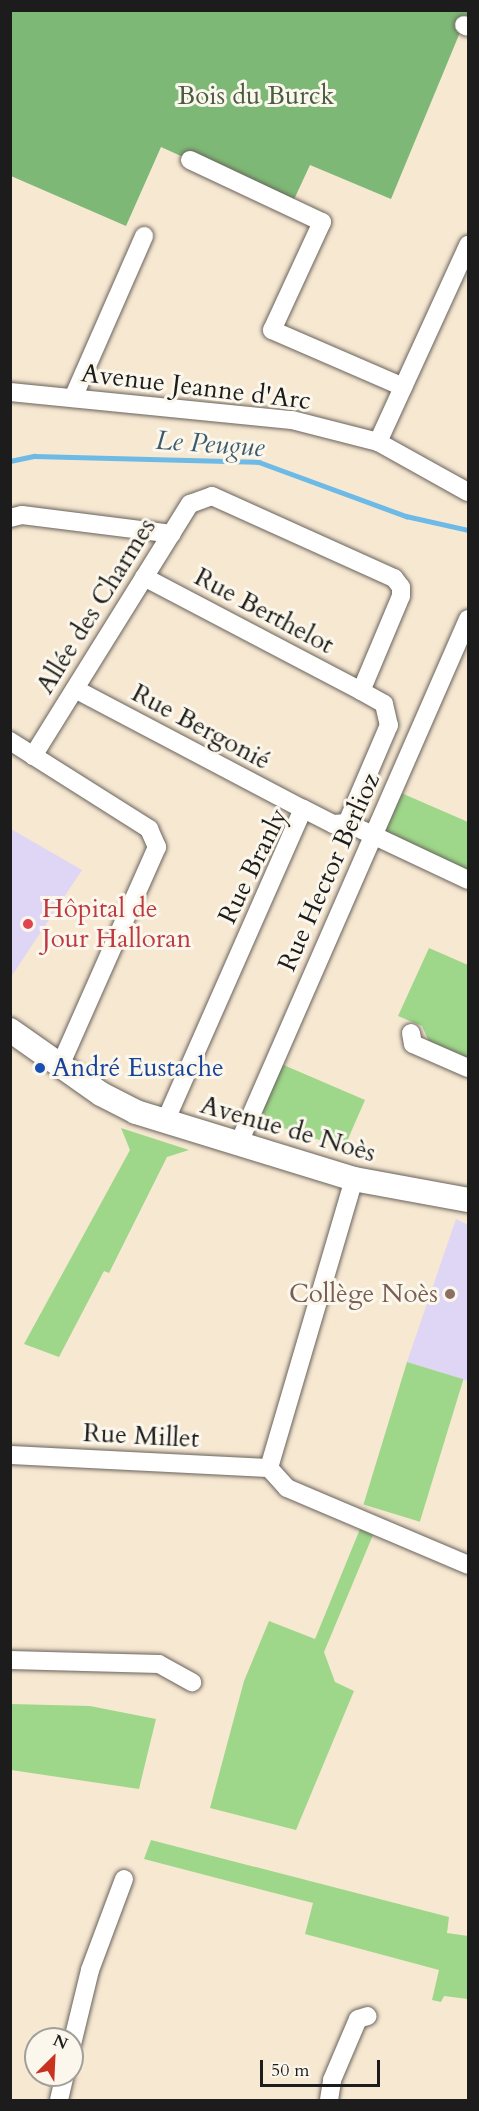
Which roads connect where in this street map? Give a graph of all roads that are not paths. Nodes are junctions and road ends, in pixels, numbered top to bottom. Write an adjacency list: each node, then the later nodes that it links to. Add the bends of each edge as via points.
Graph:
1 (190, 160): 4 (street, via 322,222 272,330)
2 (144, 236): 6 (street)
3 (468, 249): 4 (street)
4 (403, 387): 7 (street)
5 (10, 392): 6 (street, Avenue Jeanne d'Arc)
6 (73, 398): 7 (street, Avenue Jeanne d'Arc, via 292,420)
7 (378, 442): 8 (street, Avenue Jeanne d'Arc)
8 (468, 492)
9 (10, 518): 10 (street, via 22,515)
10 (172, 534): 11 (street, Allée des Charmes); 14 (street, Allée des Charmes, via 190,504 212,496 394,578 400,596)
11 (144, 577): 13 (street, Allée des Charmes); 14 (street, Rue Berthelot)
12 (468, 619): 19 (street, Rue Hector Berlioz)
13 (75, 689): 16 (street, Allée des Charmes); 17 (street, Rue Bergonié)
14 (361, 691): 18 (street, via 384,704 389,725)
15 (10, 741): 16 (street)
16 (33, 756): 23 (street, via 149,829 157,847)
17 (303, 809): 18 (street, Rue Branly, via 333,824); 25 (street, Rue Branly)
18 (347, 823): 19 (street, Rue Branly)
19 (374, 835): 20 (street, Rue Branly); 26 (street, Rue Hector Berlioz)
20 (468, 880)
21 (10, 1030): 23 (street, Avenue de Noès)
22 (411, 1033): 24 (street, via 413,1044)
23 (60, 1066): 25 (street, Avenue de Noès, via 101,1094)
24 (468, 1068)
25 (165, 1122): 26 (street, Avenue de Noès)
26 (238, 1145): 27 (street, Avenue de Noès)
27 (354, 1179): 28 (street, Avenue de Noès); 30 (street)
28 (468, 1200)
29 (10, 1455): 30 (street, Rue Millet)
30 (269, 1468): 31 (street, via 287,1488)
31 (468, 1565)
32 (10, 1660): 33 (street, via 159,1664)
33 (192, 1682)
34 (124, 1879): 36 (street, via 90,1970)
35 (368, 2016): 37 (street, via 358,2019 332,2080)
36 (76, 2027)
37 (329, 2100)

